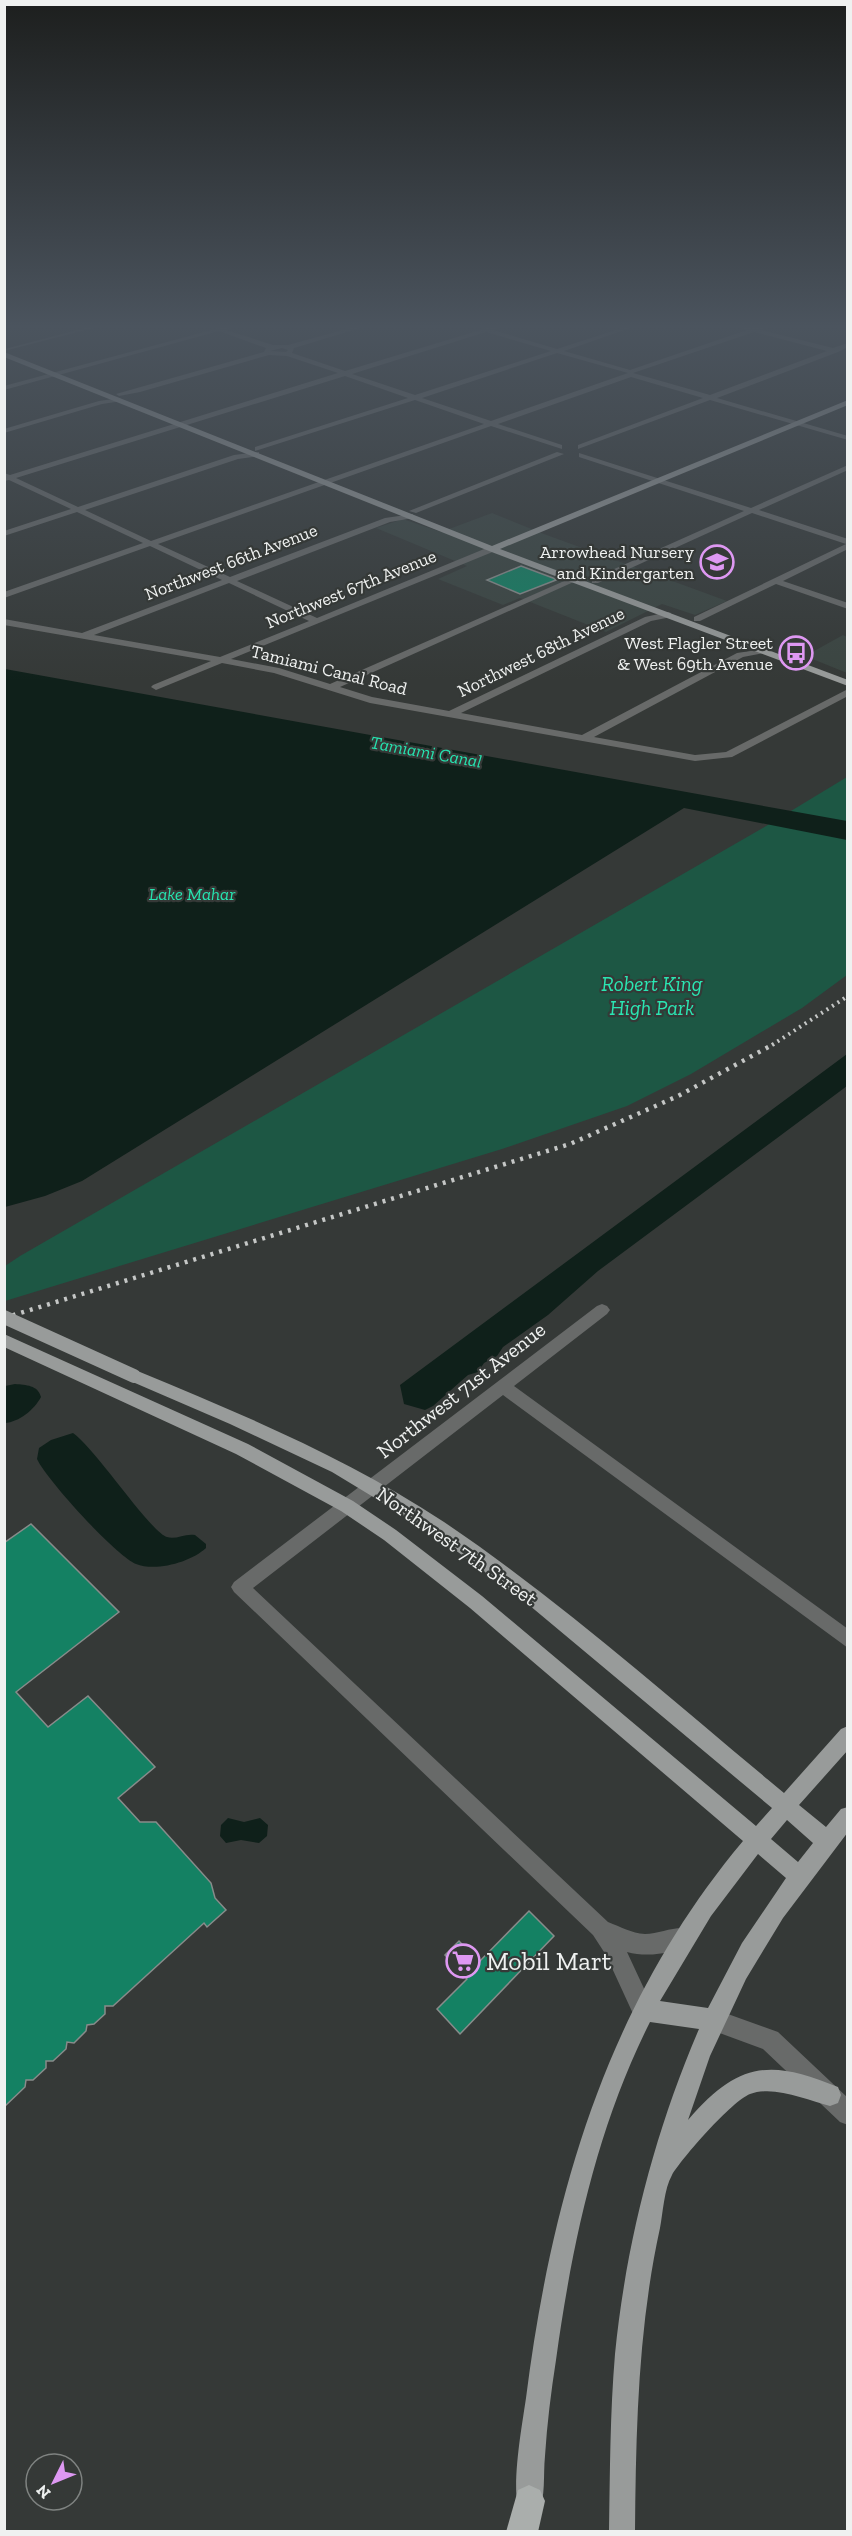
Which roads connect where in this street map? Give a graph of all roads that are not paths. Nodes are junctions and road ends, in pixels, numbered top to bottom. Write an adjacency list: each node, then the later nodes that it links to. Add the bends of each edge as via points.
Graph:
1 (118, 443): 15 (street)
2 (230, 443): 9 (main road)
3 (236, 443): 11 (main road)
4 (282, 443): 11 (street)
5 (432, 443): 16 (street)
6 (541, 443): 12 (street)
7 (599, 443): 10 (street)
8 (746, 443): 17 (main road)
9 (245, 450): 11 (main road); 13 (street)
10 (581, 451): 12 (street); 12 (street); 17 (street)
11 (257, 452): 13 (street); 16 (main road)
12 (565, 453): 21 (street, Northwest 66th Avenue)
13 (237, 457): 18 (street)
14 (848, 467): 19 (street)
15 (6, 477): 18 (street)
16 (328, 480): 20 (main road); 21 (main road); 24 (street)
17 (657, 480): 19 (street); 26 (main road)
18 (77, 510): 23 (street); 24 (street)
19 (751, 511): 25 (street); 31 (street)
20 (399, 512): 21 (main road); 22 (street, Northwest 66th Avenue)
21 (412, 513): 22 (street, Northwest 66th Avenue); 26 (main road)
22 (392, 519): 29 (street, Northwest 66th Avenue)
23 (4, 534)
24 (150, 544): 29 (street); 33 (street)
25 (848, 544): 27 (street)
26 (496, 547): 30 (main road); 31 (main road); 37 (street, Northwest 67th Avenue)
27 (833, 553): 28 (street); 32 (street)
28 (848, 558)
29 (229, 580): 37 (street); 39 (street, Northwest 66th Avenue)
30 (574, 580): 35 (main road); 47 (street)
31 (595, 581): 36 (main road)
32 (776, 581): 34 (street); 36 (street)
33 (4, 595)
34 (848, 606)
35 (650, 614): 40 (main road, via 668,615); 49 (street, Northwest 68th Avenue)
36 (697, 619): 44 (main road)
37 (316, 621): 43 (street, Northwest 67th Avenue)
38 (4, 622): 39 (street, Tamiami Canal Road)
39 (83, 636): 43 (street, Tamiami Canal Road)
40 (745, 645): 41 (main road); 42 (street)
41 (761, 651): 42 (street); 45 (main road)
42 (740, 655): 50 (street)
43 (220, 661): 46 (street, Northwest 67th Avenue); 47 (street, Tamiami Canal Road, via 290,673)
44 (848, 676)
45 (848, 683)
46 (156, 687)
47 (330, 688): 49 (street, Tamiami Canal Road)
48 (848, 692): 50 (street, Tamiami Canal Road, via 716,758 686,757)
49 (448, 715): 50 (street, Tamiami Canal Road)
50 (582, 739)
51 (602, 1310): 54 (street, Northwest 71st Avenue)
52 (4, 1317): 55 (main road, Northwest 7th Street, bridge, via 287,1442)
53 (4, 1340): 56 (main road, Northwest 7th Street, via 242,1449)
54 (503, 1386): 55 (street, Northwest 71st Avenue); 57 (street)
55 (372, 1487): 56 (street, Northwest 71st Avenue); 59 (main road, Northwest 7th Street, via 487,1561)
56 (347, 1506): 61 (main road, Northwest 7th Street, via 476,1602); 64 (street, Northwest 71st Avenue, via 240,1587)
57 (848, 1640)
58 (848, 1735): 59 (main road)
59 (785, 1806): 61 (main road); 62 (main road, Northwest 7th Street)
60 (848, 1816): 62 (main road)
61 (757, 1840): 63 (main road, Northwest 7th Street); 65 (main road)
62 (826, 1841): 63 (main road)
63 (799, 1876): 67 (main road, via 739,1969)
64 (600, 1928): 65 (street, via 623,1941 646,1946); 66 (street, via 614,1947)
65 (685, 1937): 66 (main road)
66 (643, 2010): 67 (main road); 71 (main road, via 602,2105 573,2202 552,2295)
67 (714, 2020): 68 (street, via 770,2040); 70 (main road)
68 (830, 2096): 69 (street); 70 (main road, via 778,2082 745,2083 723,2100)
69 (848, 2114)
70 (663, 2168): 73 (main road, via 631,2328)
71 (529, 2516): 72 (highway)
72 (522, 2532)
73 (622, 2532)

